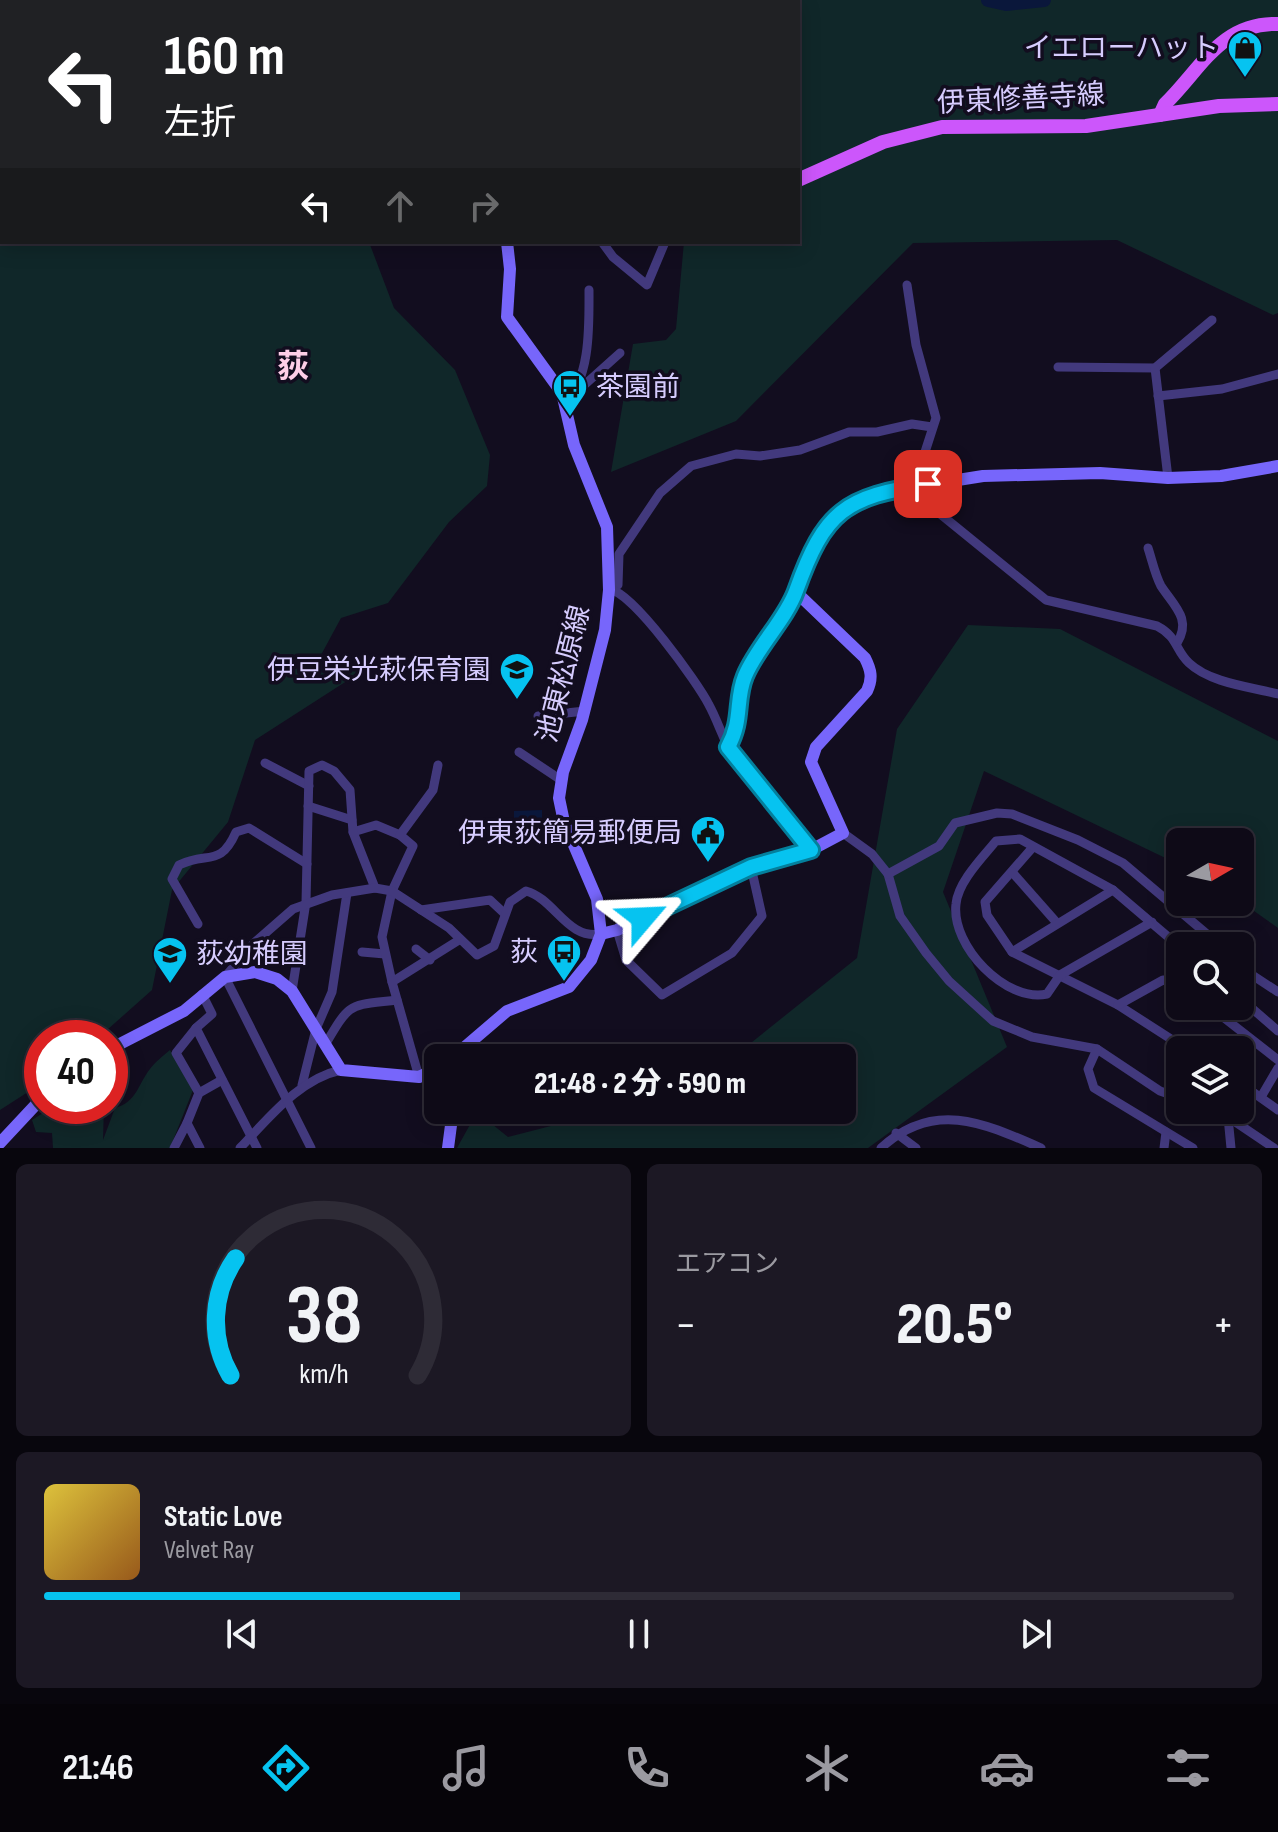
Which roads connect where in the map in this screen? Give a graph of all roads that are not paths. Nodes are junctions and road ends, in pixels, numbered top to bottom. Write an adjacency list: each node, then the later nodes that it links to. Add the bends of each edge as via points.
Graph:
1 (1278, 24): 3 (main road, via 1228,35)
2 (1278, 104): 3 (main road, 伊東修善寺線, via 1244,103)
3 (1160, 115): 4 (main road, 伊東修善寺線, via 1086,126 942,127 883,142)
4 (800, 179)
5 (507, 244): 16 (main road, 池東松原線, via 507,317)
6 (603, 244): 7 (street, via 647,285)
7 (664, 244)
8 (907, 285): 17 (street, via 936,418)
9 (589, 290): 16 (street, via 585,361)
10 (1212, 320): 13 (street)
11 (620, 353): 16 (street)
12 (1058, 367): 13 (street)
13 (1155, 368): 15 (street)
14 (1278, 374): 15 (street, via 1222,389)
15 (1158, 396): 19 (street)
16 (568, 400): 23 (main road, 池東松原線, via 574,445 607,527)
17 (932, 427): 20 (street, via 925,452); 23 (street, via 912,424 849,432 800,450 736,454 691,466 644,514 617,557 618,585)
18 (1278, 466): 19 (main road)
19 (1168, 478): 20 (main road, via 1100,473 983,476)
20 (928, 484): 21 (main road)
21 (907, 487): 24 (main road, via 870,494 843,509 822,535); 25 (street, via 1046,600 1157,626)
22 (1148, 548): 25 (street, via 1160,584 1184,622)
23 (609, 590): 27 (main road, 池東松原線); 29 (street, via 633,604 706,699)
24 (796, 592): 29 (street, via 744,677 739,727); 38 (main road, via 865,658 870,669 867,691 816,747 811,762)
25 (1177, 643): 26 (street, via 1189,663 1224,680)
26 (1278, 694)
27 (585, 711): 28 (street); 33 (main road, 池東松原線)
28 (538, 716)
29 (728, 747): 41 (street)
30 (519, 752): 33 (street)
31 (265, 763): 34 (street)
32 (438, 765): 39 (street, via 433,790)
33 (561, 780): 58 (main road, 池東松原線, via 564,822 597,899)
34 (309, 786): 35 (street); 36 (street, via 309,771 322,765 334,771 350,790)
35 (308, 806): 36 (street); 42 (street)
36 (352, 820): 37 (street)
37 (353, 832): 39 (street, via 376,825); 46 (street)
38 (843, 833): 41 (main road); 45 (street, via 872,854)
39 (400, 835): 48 (street, via 413,846)
40 (1033, 847): 44 (street); 47 (street); 66 (street, via 1020,839 996,841 960,891 956,919 979,962 1004,982 1035,997 1047,994)
41 (811, 850): 43 (main road)
42 (307, 864): 50 (street); 55 (street, via 249,828 236,832 219,857 179,865 172,879)
43 (751, 867): 56 (main road); 56 (street, via 762,916 732,953 662,995 626,960)
44 (1012, 872): 54 (street); 63 (street, via 985,902 987,915)
45 (888, 874): 57 (street, via 939,846 955,823 1012,814 1123,863); 85 (street, via 900,916 949,981 976,1007 993,1021 1032,1037)
46 (375, 888): 48 (street); 49 (street)
47 (1113, 890): 53 (street); 54 (street)
48 (392, 891): 51 (street); 64 (street, via 382,937)
49 (347, 893): 50 (street); 79 (street, via 332,992)
50 (306, 902): 68 (street, via 254,943); 71 (street)
51 (421, 910): 52 (street, via 490,900); 60 (street)
52 (505, 914): 58 (street, via 516,895 526,891 543,899 574,929); 60 (street, via 499,937 488,951 473,953)
53 (1152, 922): 59 (street); 66 (street)
54 (1057, 923): 63 (street)
55 (198, 924)
56 (617, 930): 58 (main road)
57 (1204, 932)
58 (601, 934): 83 (main road, via 591,960 569,987 507,1011)
59 (1166, 934)
60 (459, 940): 65 (street)
61 (416, 949): 65 (street)
62 (362, 952): 64 (street)
63 (1012, 952): 66 (street)
64 (385, 954): 70 (street)
65 (430, 960): 70 (street)
66 (1060, 975): 75 (street)
67 (1254, 976): 72 (street)
68 (225, 977): 71 (main road, via 255,972); 73 (main road); 97 (street)
69 (1166, 981): 75 (street)
70 (392, 982): 74 (street)
71 (292, 991): 79 (main road)
72 (1278, 992)
73 (202, 994): 78 (street, via 212,1014); 82 (main road, via 184,1011)
74 (397, 1000): 84 (street, via 353,1005); 90 (street)
75 (1118, 1005): 81 (street)
76 (1254, 1010): 80 (street)
77 (1227, 1020): 86 (street)
78 (196, 1028): 91 (street); 94 (street, via 176,1053)
79 (316, 1029): 84 (main road); 92 (street)
80 (1278, 1031)
81 (1166, 1036)
82 (128, 1040)
83 (470, 1044)
84 (325, 1045): 88 (main road)
85 (1097, 1049): 95 (street); 104 (street, via 1088,1069 1094,1088)
86 (1278, 1060)
87 (1278, 1068): 96 (street)
88 (341, 1070): 90 (main road); 92 (street)
89 (424, 1075): 90 (main road)
90 (419, 1077)
91 (222, 1080): 94 (street); 106 (street)
92 (302, 1085): 97 (street)
93 (1254, 1092): 96 (street)
94 (199, 1093): 100 (street)
95 (1166, 1093)
96 (1261, 1097): 98 (street)
97 (287, 1102): 106 (street); 113 (street)
98 (1278, 1110)
99 (24, 1117): 108 (main road)
100 (187, 1123): 109 (street); 110 (street)
101 (451, 1124): 114 (main road)
102 (1229, 1124): 120 (street)
103 (1238, 1124): 121 (street)
104 (1166, 1132): 118 (street); 119 (street)
105 (896, 1133): 115 (street); 116 (street); 117 (street, via 932,1118 955,1119)
106 (251, 1137): 111 (street); 112 (street)
107 (1278, 1142): 121 (street)
108 (0, 1143)
109 (174, 1148)
110 (200, 1148)
111 (240, 1148)
112 (257, 1148)
113 (311, 1148)
114 (448, 1148)
115 (881, 1148)
116 (916, 1148)
117 (1041, 1148)
118 (1164, 1148)
119 (1193, 1148)
120 (1231, 1148)
121 (1274, 1148)

